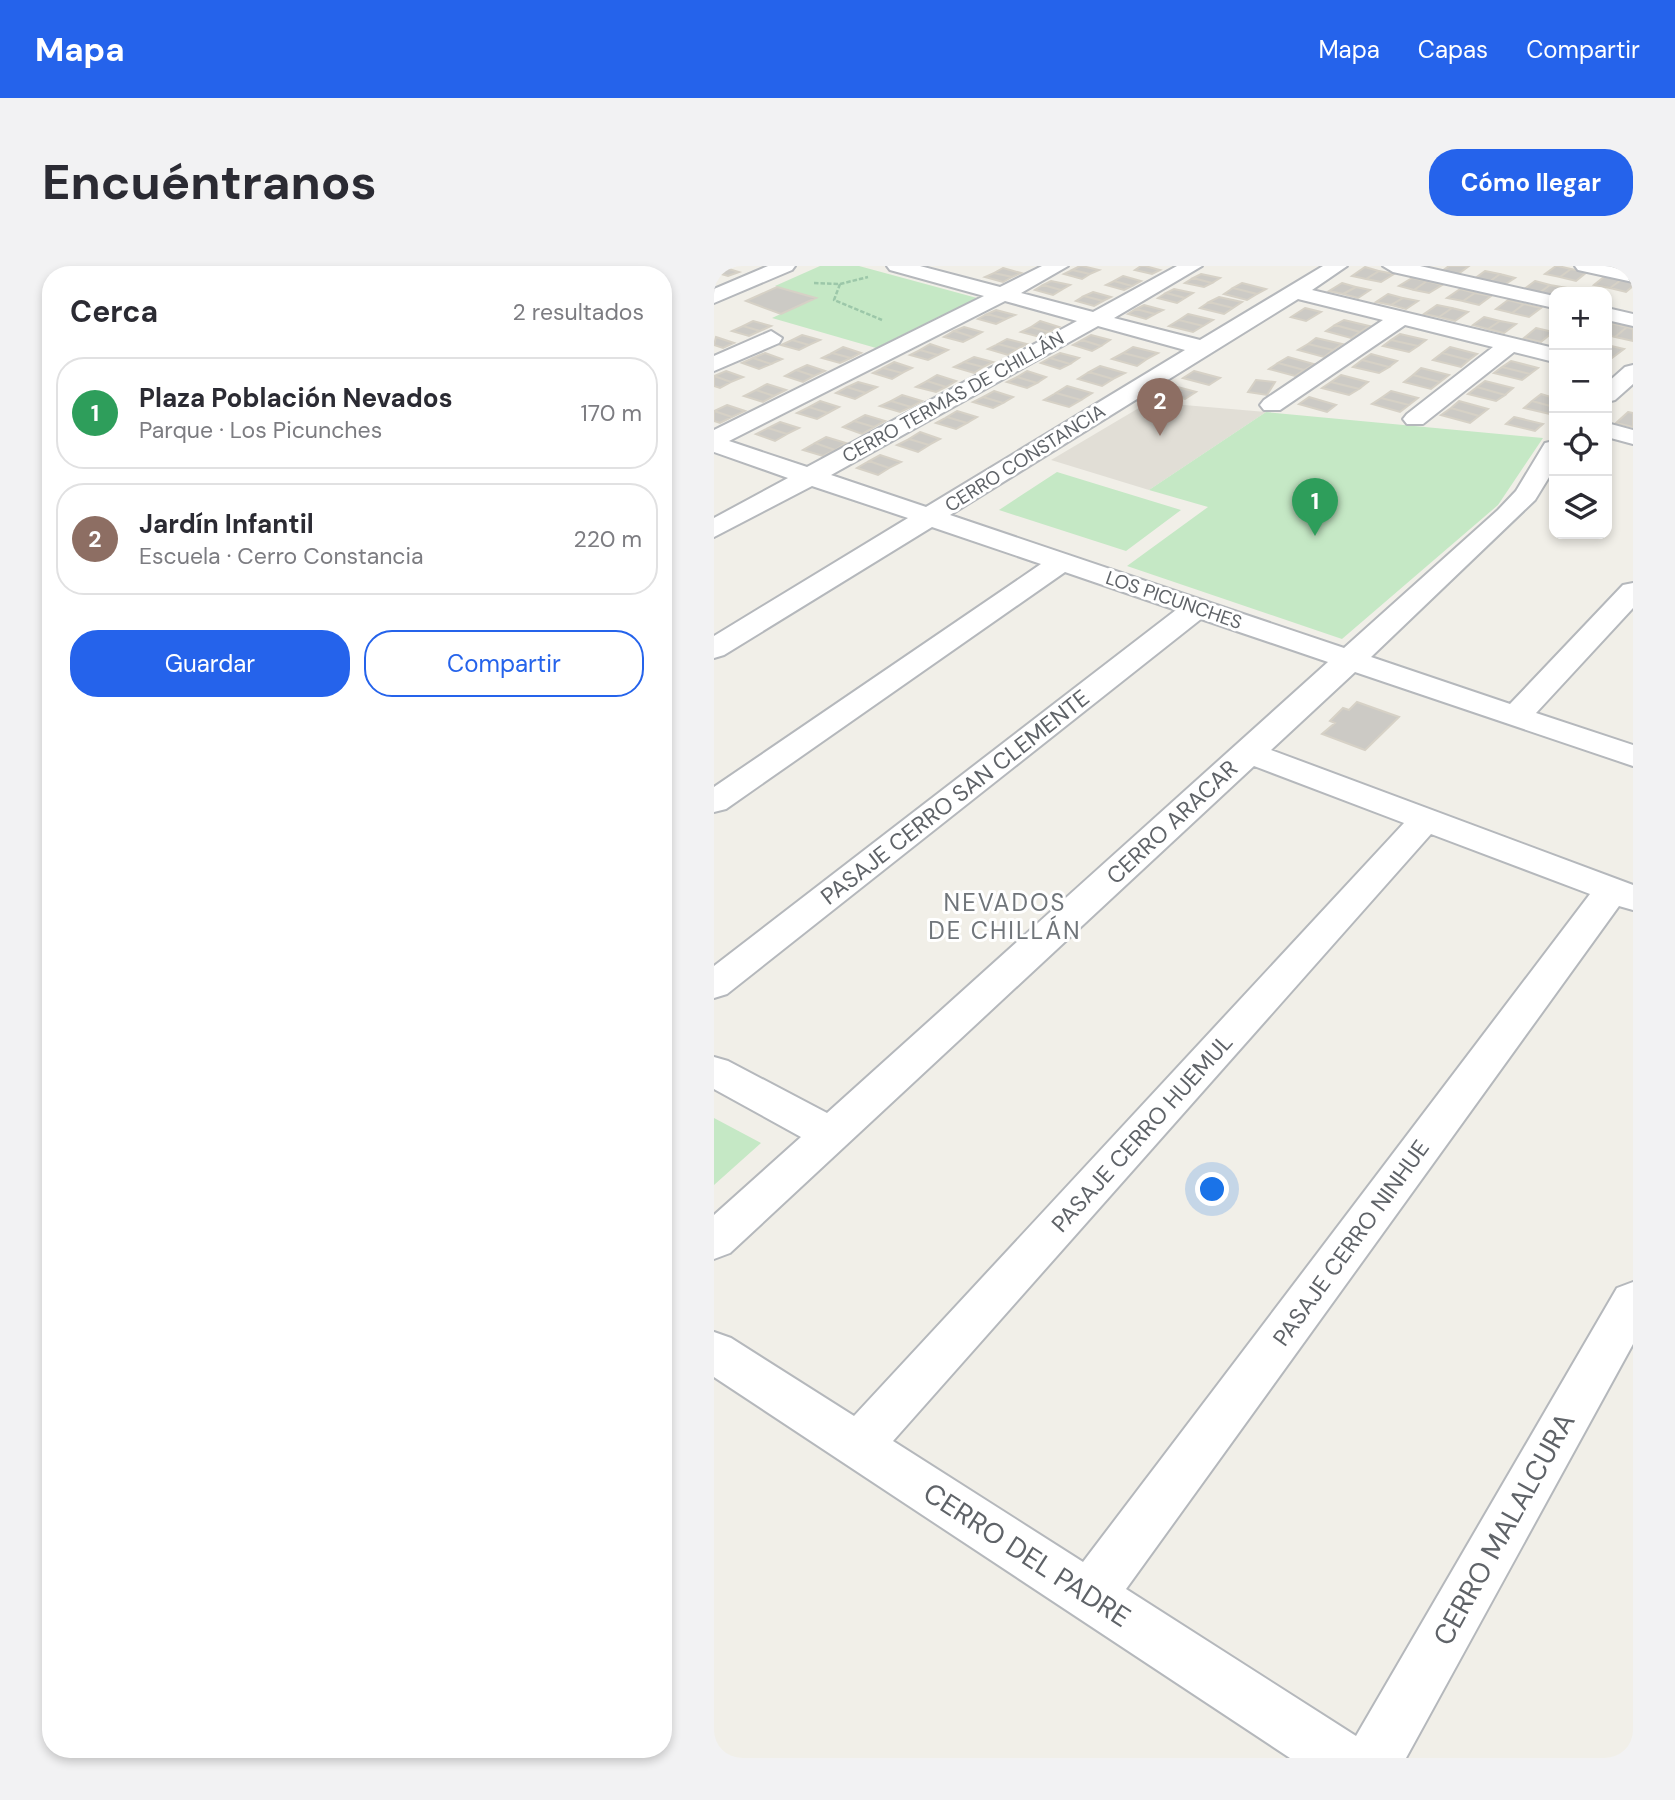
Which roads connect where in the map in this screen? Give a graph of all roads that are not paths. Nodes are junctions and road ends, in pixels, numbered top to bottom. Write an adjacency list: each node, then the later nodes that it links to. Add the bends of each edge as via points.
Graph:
1 (785, 266): 11 (street)
2 (1058, 266): 10 (street)
3 (1192, 266): 15 (street, CERRO TERMAS DE CHILLÁN)
4 (1337, 266): 9 (street, CERRO CONSTANCIA)
5 (1393, 266): 12 (street)
6 (1585, 266): 8 (street)
7 (908, 267): 10 (street)
8 (1633, 276)
9 (1294, 292): 14 (street); 19 (street, CERRO CONSTANCIA)
10 (1002, 295): 15 (street); 28 (street)
11 (714, 297)
12 (1549, 301)
13 (1612, 315): 16 (street)
14 (1401, 318): 18 (street); 25 (street)
15 (1094, 320): 19 (street); 32 (street, CERRO TERMAS DE CHILLÁN)
16 (1633, 320)
17 (771, 338): 21 (street)
18 (1510, 344): 20 (street); 26 (street)
19 (1203, 348): 33 (street, CERRO CONSTANCIA)
20 (1549, 354)
21 (714, 364)
22 (1612, 369): 23 (street)
23 (1632, 373): 24 (street)
24 (1612, 391)
25 (1272, 405)
26 (1415, 419)
27 (1612, 432): 29 (street)
28 (714, 438)
29 (1633, 438)
30 (714, 444): 32 (street, LOS PICUNCHES)
31 (1549, 456): 39 (street, CERRO ARACAR, via 1518,506)
32 (808, 476): 33 (street, LOS PICUNCHES); 34 (street, CERRO TERMAS DE CHILLÁN)
33 (929, 517): 35 (street, LOS PICUNCHES); 38 (street, CERRO CONSTANCIA)
34 (714, 529)
35 (1062, 562): 37 (street, LOS PICUNCHES); 43 (street)
36 (1633, 591): 40 (street)
37 (1197, 608): 39 (street, LOS PICUNCHES); 46 (street, PASAJE CERRO SAN CLEMENTE)
38 (714, 649)
39 (1349, 660): 40 (street, LOS PICUNCHES); 41 (street, CERRO ARACAR)
40 (1516, 716): 42 (street, LOS PICUNCHES)
41 (1248, 752): 44 (street); 48 (street, CERRO ARACAR)
42 (1633, 756)
43 (714, 802)
44 (1426, 819): 45 (street); 52 (street, PASAJE CERRO HUEMUL)
45 (1622, 894): 53 (street, PASAJE CERRO NINHUE)
46 (714, 985)
47 (714, 1071): 48 (street)
48 (831, 1134): 49 (street, CERRO ARACAR)
49 (714, 1241)
50 (1633, 1301): 55 (street, CERRO MALALCURA)
51 (714, 1352): 52 (street, CERRO DEL PADRE)
52 (858, 1446): 53 (street, CERRO DEL PADRE)
53 (1090, 1596): 54 (street, CERRO DEL PADRE)
54 (1340, 1758)
55 (1376, 1758)

